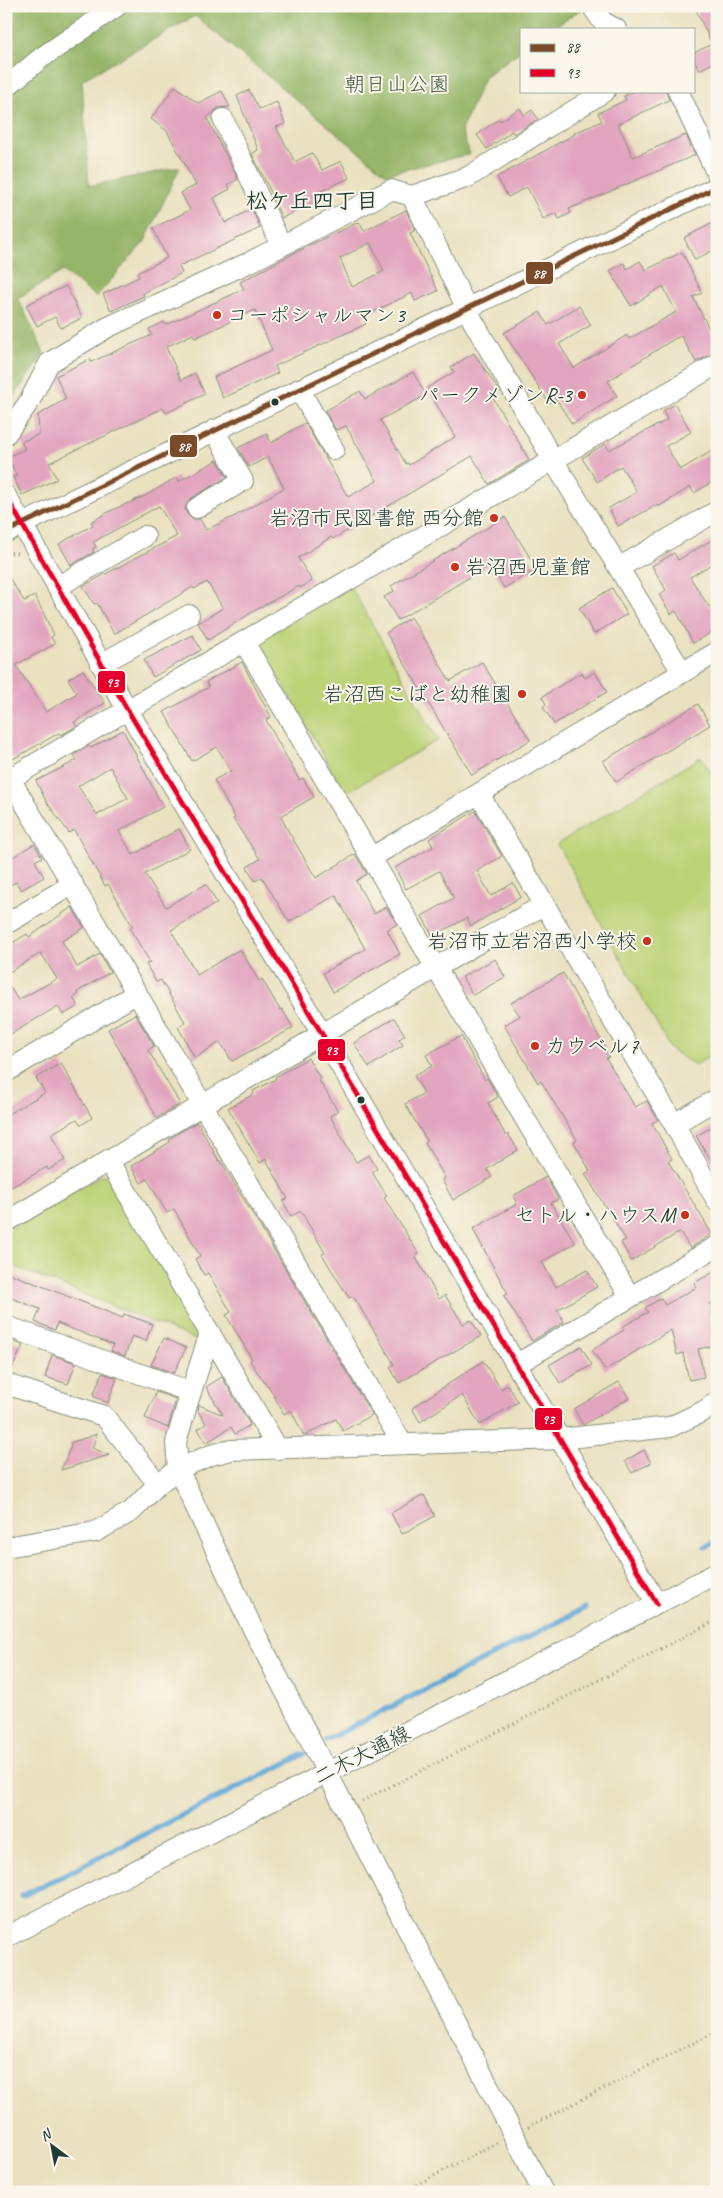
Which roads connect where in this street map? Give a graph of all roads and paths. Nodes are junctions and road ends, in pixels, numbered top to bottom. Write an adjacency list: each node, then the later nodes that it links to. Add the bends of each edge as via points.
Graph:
1 (118, 6): 4 (street, via 41,58)
2 (594, 9): 3 (street, via 603,22)
3 (614, 28)
4 (6, 87)
5 (603, 92): 10 (street, via 468,178)
6 (678, 92): 8 (street)
7 (223, 119): 11 (street)
8 (717, 174)
9 (717, 187): 12 (street)
10 (412, 196): 11 (street, via 390,190); 12 (street)
11 (281, 245): 16 (street, via 108,327 49,363 29,402)
12 (467, 309): 14 (street); 18 (street)
13 (717, 364): 18 (street)
14 (299, 389): 15 (street); 17 (street)
15 (214, 430): 20 (street, via 243,481); 22 (street)
16 (6, 434)
17 (334, 450)
18 (553, 460): 24 (street); 27 (street)
19 (6, 496): 22 (street)
20 (197, 508)
21 (717, 511): 24 (street)
22 (14, 528): 25 (street)
23 (145, 536): 25 (street)
24 (620, 567): 30 (street)
25 (57, 587): 29 (street)
26 (189, 615): 29 (street)
27 (244, 642): 31 (street); 34 (street)
28 (717, 652): 30 (street)
29 (101, 664): 31 (street)
30 (682, 672): 33 (street)
31 (127, 709): 32 (street); 40 (street)
32 (8, 777): 35 (street)
33 (479, 794): 34 (street); 36 (street)
34 (372, 857): 38 (street)
35 (73, 884): 37 (street); 39 (street)
36 (546, 904): 38 (street); 44 (street)
37 (6, 924)
38 (437, 968): 40 (street); 49 (street)
39 (137, 993): 41 (street); 43 (street)
40 (322, 1034): 43 (street); 52 (street)
41 (6, 1072)
42 (717, 1099): 44 (street)
43 (204, 1106): 45 (street); 57 (street)
44 (674, 1124): 46 (street)
45 (108, 1160): 47 (street); 51 (street)
46 (717, 1201)
47 (6, 1222)
48 (717, 1246): 49 (street)
49 (630, 1297): 52 (street)
50 (6, 1326): 54 (street)
51 (210, 1333): 54 (street); 58 (street)
52 (517, 1364): 56 (street)
53 (6, 1384): 60 (street, via 104,1416)
54 (191, 1392): 59 (street, via 176,1442)
55 (717, 1402): 56 (street, via 670,1427)
56 (560, 1438): 57 (street); 63 (street)
57 (402, 1443): 58 (street)
58 (278, 1449): 59 (street, via 231,1450)
59 (178, 1469): 60 (street); 65 (street, via 250,1623)
60 (158, 1484): 61 (street, via 132,1512 95,1532)
61 (6, 1547)
62 (717, 1573): 63 (street, 二木大通線)
63 (657, 1604): 65 (street, 二木大通線)
64 (717, 1620): 66 (path)
65 (328, 1773): 66 (street); 67 (street, 二木大通線)
66 (346, 1809): 69 (street)
67 (6, 1937)
68 (717, 2030): 69 (path)
69 (514, 2134): 70 (path); 71 (street)
70 (404, 2192)
71 (543, 2192)

